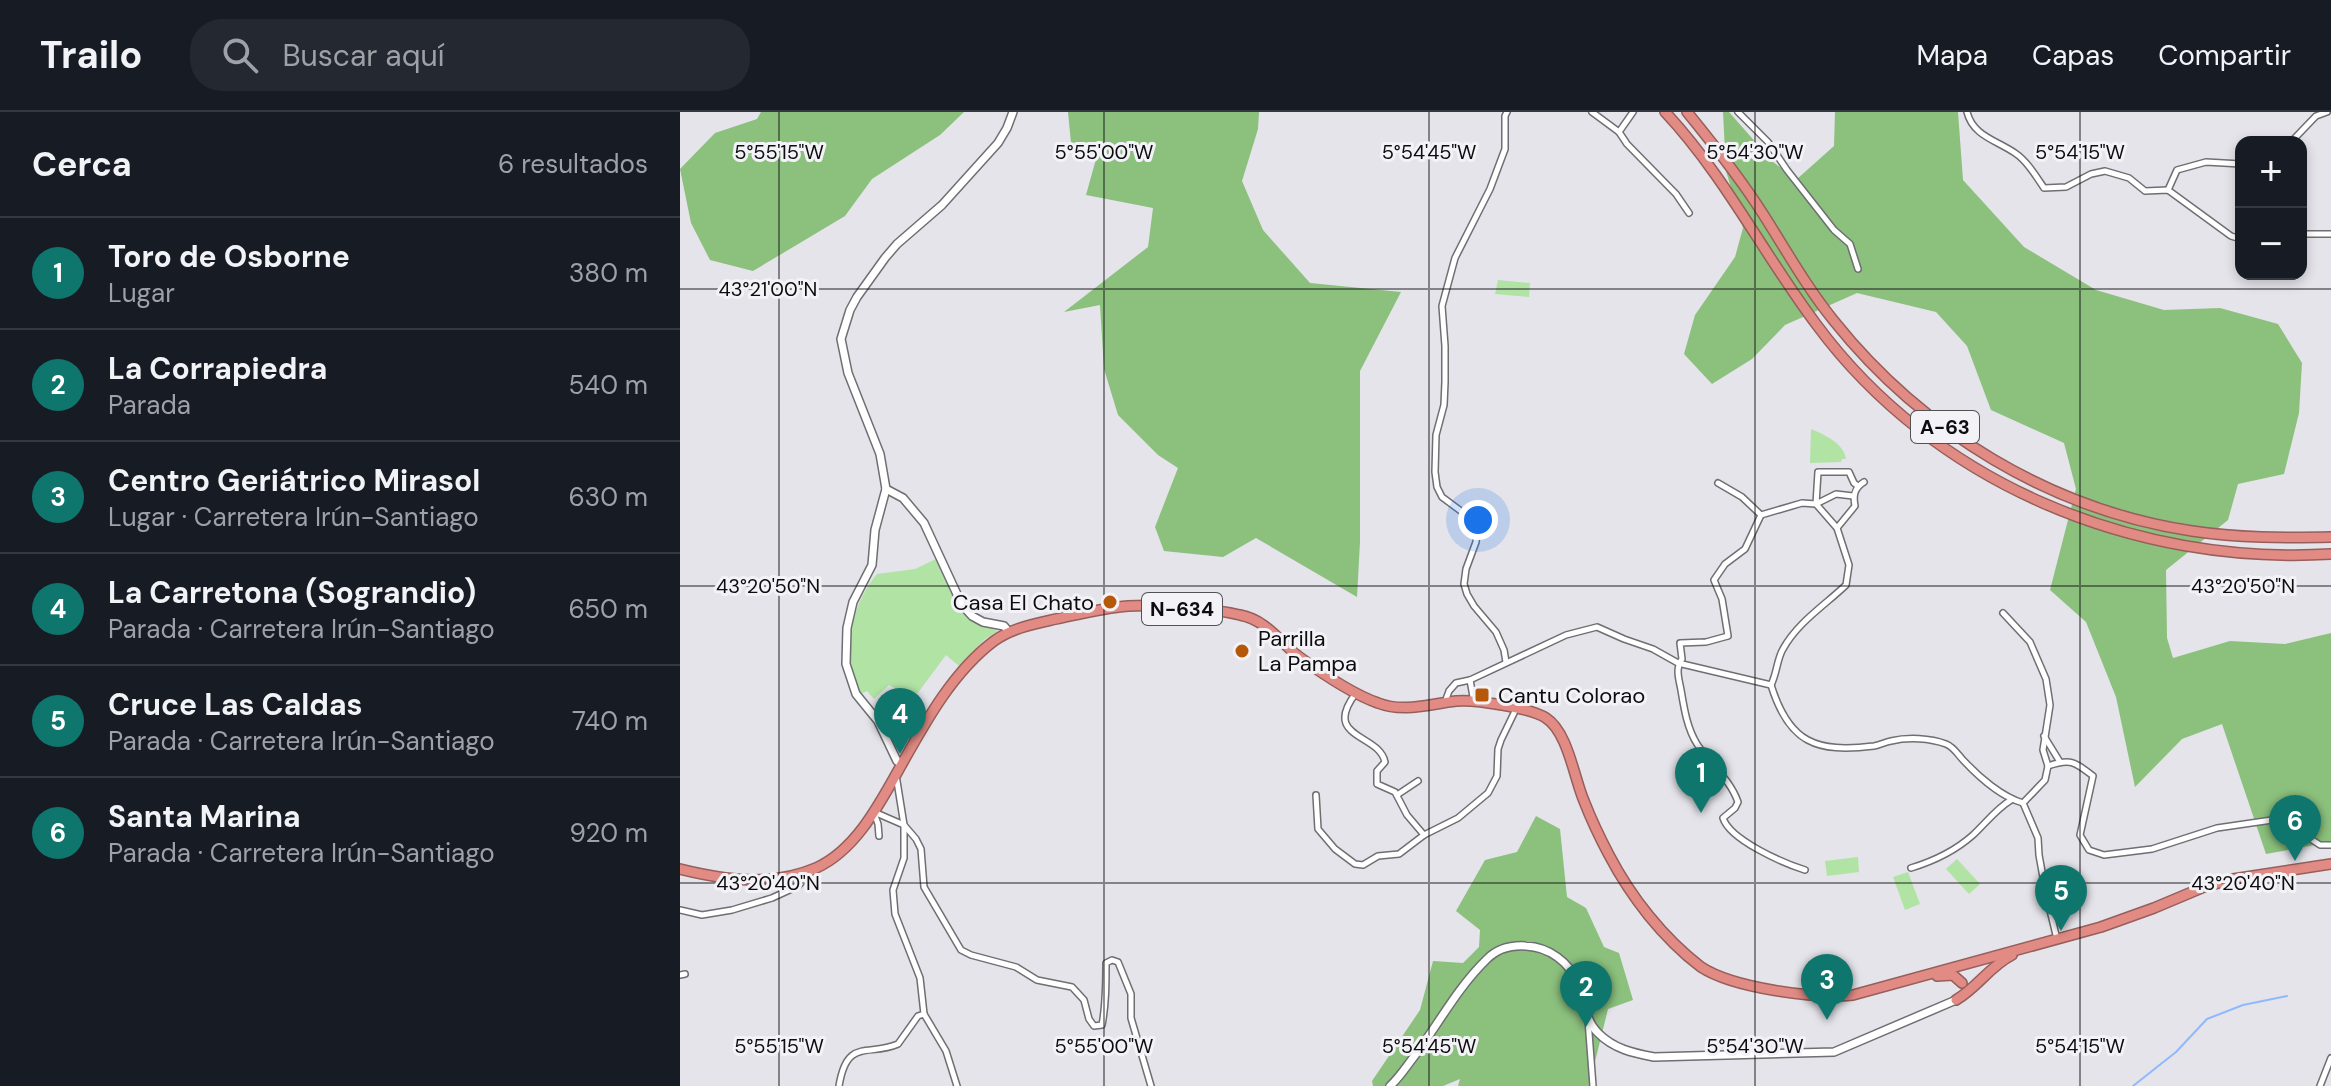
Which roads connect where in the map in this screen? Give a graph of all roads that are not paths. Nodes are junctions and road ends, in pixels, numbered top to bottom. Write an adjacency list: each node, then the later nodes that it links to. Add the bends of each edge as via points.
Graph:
1 (1013, 112): 20 (street, via 998,143 885,258 857,297 844,327 845,364 880,454)
2 (1507, 112): 29 (street, via 1505,149 1455,258 1442,306 1445,382 1435,472 1442,497 1473,520 1476,542 1464,584 1496,632)
3 (1592, 112): 10 (street)
4 (1632, 112): 10 (street)
5 (1665, 112): 26 (highway, A-63, via 1712,168 1817,326 1852,368 1937,444 2002,484 2101,526 2188,548)
6 (1687, 112): 25 (highway, A-63, via 1723,155 1863,356 1903,395 1998,463 2059,493 2157,524 2260,538)
7 (1738, 112): 18 (street, via 1850,244)
8 (1967, 112): 13 (street, via 1977,131 2017,154 2044,188 2066,187 2105,171 2129,178 2145,191)
9 (2327, 112): 11 (street)
10 (1619, 132): 14 (street)
11 (2297, 136)
12 (2235, 164): 13 (street, via 2206,162 2177,170)
13 (2168, 190): 17 (street)
14 (1689, 213)
15 (2307, 234): 16 (street)
16 (2331, 234)
17 (2235, 237)
18 (1858, 269)
19 (1718, 483): 23 (street)
20 (886, 489): 28 (street, via 903,498 924,523 962,605 972,616); 40 (street, via 872,565 853,602 847,628 846,664 856,694 878,721)
21 (1853, 496): 22 (street, via 1836,494); 22 (street, via 1861,484 1854,483 1849,472 1818,472); 24 (street, via 1855,506)
22 (1816, 504): 23 (street); 24 (street)
23 (1761, 515): 30 (street, via 1745,549 1714,580 1728,636 1680,643)
24 (1837, 528): 32 (street, via 1849,565 1846,585 1798,627 1781,652)
25 (2331, 537)
26 (2331, 556)
27 (2003, 613): 37 (street, via 2030,642 2046,679 2050,705)
28 (1009, 632): 33 (highway, N-634, via 1131,606 1236,614 1262,624 1295,654); 40 (highway, N-634, via 966,668)
29 (1506, 662): 30 (street, via 1597,627); 31 (street)
30 (1678, 663): 32 (street); 55 (street, via 1684,711 1694,738 1738,802 1723,818 1726,827 1747,844)
31 (1470, 680): 34 (street, via 1456,683); 35 (street)
32 (1771, 685): 44 (street, via 1795,732 1810,742 1835,749 1894,740 1950,745)
33 (1356, 692): 34 (highway, N-634, via 1400,708); 43 (street, via 1346,709 1346,724 1382,754 1385,762 1375,780)
34 (1445, 702): 35 (highway, N-634)
35 (1474, 702): 36 (highway, N-634)
36 (1516, 708): 48 (street, via 1498,749 1497,776 1488,793 1453,822); 61 (highway, N-634, via 1554,726 1628,888 1701,967 1747,984 1834,997)
37 (2044, 736): 38 (street); 39 (street)
38 (2060, 762): 39 (street); 50 (street, via 2073,761 2093,776 2080,835 2095,853 2152,849 2217,828 2272,820 2320,845)
39 (2048, 766): 45 (street, via 2045,780)
40 (899, 769): 46 (highway, N-634); 47 (street)
41 (1418, 781): 43 (street)
42 (1316, 795): 48 (street, via 1318,829 1359,866 1378,856 1399,854)
43 (1397, 795): 48 (street)
44 (2011, 800): 45 (street); 53 (street, via 1956,849)
45 (2023, 803): 57 (street, via 2038,838)
46 (874, 812): 47 (street); 49 (street); 52 (highway, N-634, via 844,848)
47 (904, 825): 64 (street, via 904,858 893,905 920,978); 69 (street, via 921,849 924,887 961,950 1016,967 1037,980 1072,987 1084,1000 1094,1026 1102,1025 1106,963 1118,962 1131,994 1131,1018)
48 (1424, 835)
49 (879, 836)
50 (2331, 845)
51 (2328, 865): 57 (highway, N-634, via 2204,887)
52 (815, 868): 54 (highway, N-634, via 760,881); 56 (street, via 798,886 772,898 719,914)
53 (1911, 868)
54 (680, 869)
55 (1805, 870)
56 (680, 910)
57 (2057, 940): 58 (highway, N-634)
58 (2032, 947): 59 (highway, N-634); 62 (highway, via 1992,967)
59 (1969, 963): 60 (highway); 61 (highway, N-634); 62 (highway)
60 (1962, 983): 61 (highway, via 1947,974); 63 (highway)
61 (1893, 984)
62 (1976, 985): 63 (highway)
63 (1956, 1000): 65 (street, via 1834,1052 1819,1053 1654,1057 1616,1047)
64 (924, 1014): 67 (street, via 898,1044 855,1053); 68 (street, via 946,1051)
65 (1588, 1019): 70 (street, via 1568,966 1538,947 1509,947 1493,953 1473,972); 71 (street)
66 (2331, 1058): 72 (street)
67 (839, 1086)
68 (957, 1086)
69 (1151, 1086)
70 (1390, 1086)
71 (1593, 1086)
72 (2320, 1086)

